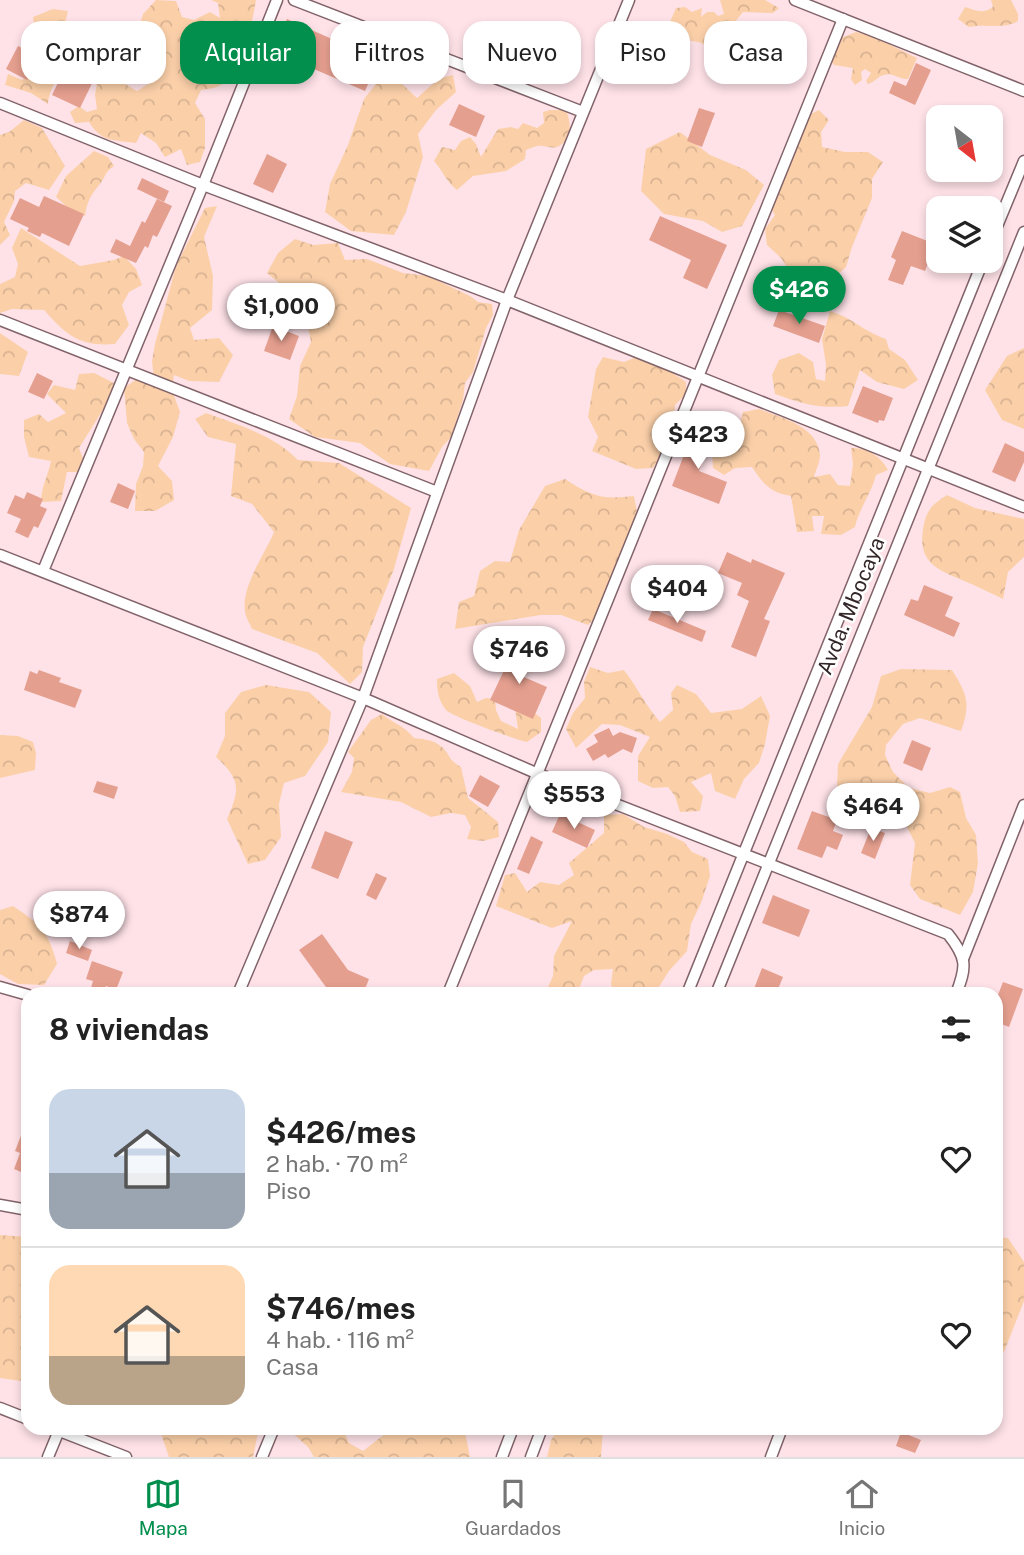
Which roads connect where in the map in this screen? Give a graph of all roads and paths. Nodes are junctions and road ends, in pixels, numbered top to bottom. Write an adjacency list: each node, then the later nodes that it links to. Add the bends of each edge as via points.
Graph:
1 (277, 0): 10 (street)
2 (294, 0): 8 (street)
3 (629, 0): 8 (street)
4 (795, 0): 5 (street)
5 (842, 19): 6 (street); 17 (street)
6 (1024, 91)
7 (0, 103): 10 (street)
8 (583, 112): 14 (street)
9 (1024, 161): 11 (street)
10 (203, 186): 14 (street); 16 (street)
11 (1003, 212)
12 (1024, 232): 19 (street, Avda. Mbocaya)
13 (978, 273): 18 (street)
14 (507, 300): 17 (street); 20 (street)
15 (0, 320): 16 (street)
16 (127, 370): 20 (street); 23 (street)
17 (698, 376): 18 (street); 25 (street)
18 (902, 457): 19 (street); 27 (street)
19 (928, 468): 21 (street); 28 (street, Avda. Mbocaya)
20 (437, 492): 24 (street)
21 (1024, 507)
22 (0, 555): 23 (street)
23 (43, 572): 24 (street)
24 (363, 698): 25 (street); 31 (street)
25 (536, 773): 27 (street); 32 (street)
26 (1024, 805): 29 (street)
27 (743, 853): 28 (street); 33 (street)
28 (769, 864): 29 (street, via 948,934); 34 (street, Avda. Mbocaya)
29 (962, 960): 35 (street, via 964,972)
30 (0, 987): 36 (street)
31 (241, 987)
32 (451, 987)
33 (690, 987)
34 (719, 987)
35 (959, 987)
36 (21, 993)
37 (0, 1205): 38 (street)
38 (21, 1209)
39 (0, 1408): 40 (street)
40 (21, 1416)
41 (55, 1435): 47 (street)
42 (72, 1435): 48 (street)
43 (271, 1435): 49 (street)
44 (510, 1435): 50 (street)
45 (539, 1435): 51 (street)
46 (779, 1435): 52 (street)
47 (48, 1457)
48 (126, 1457)
49 (262, 1457)
50 (502, 1457)
51 (530, 1457)
52 (771, 1457)

